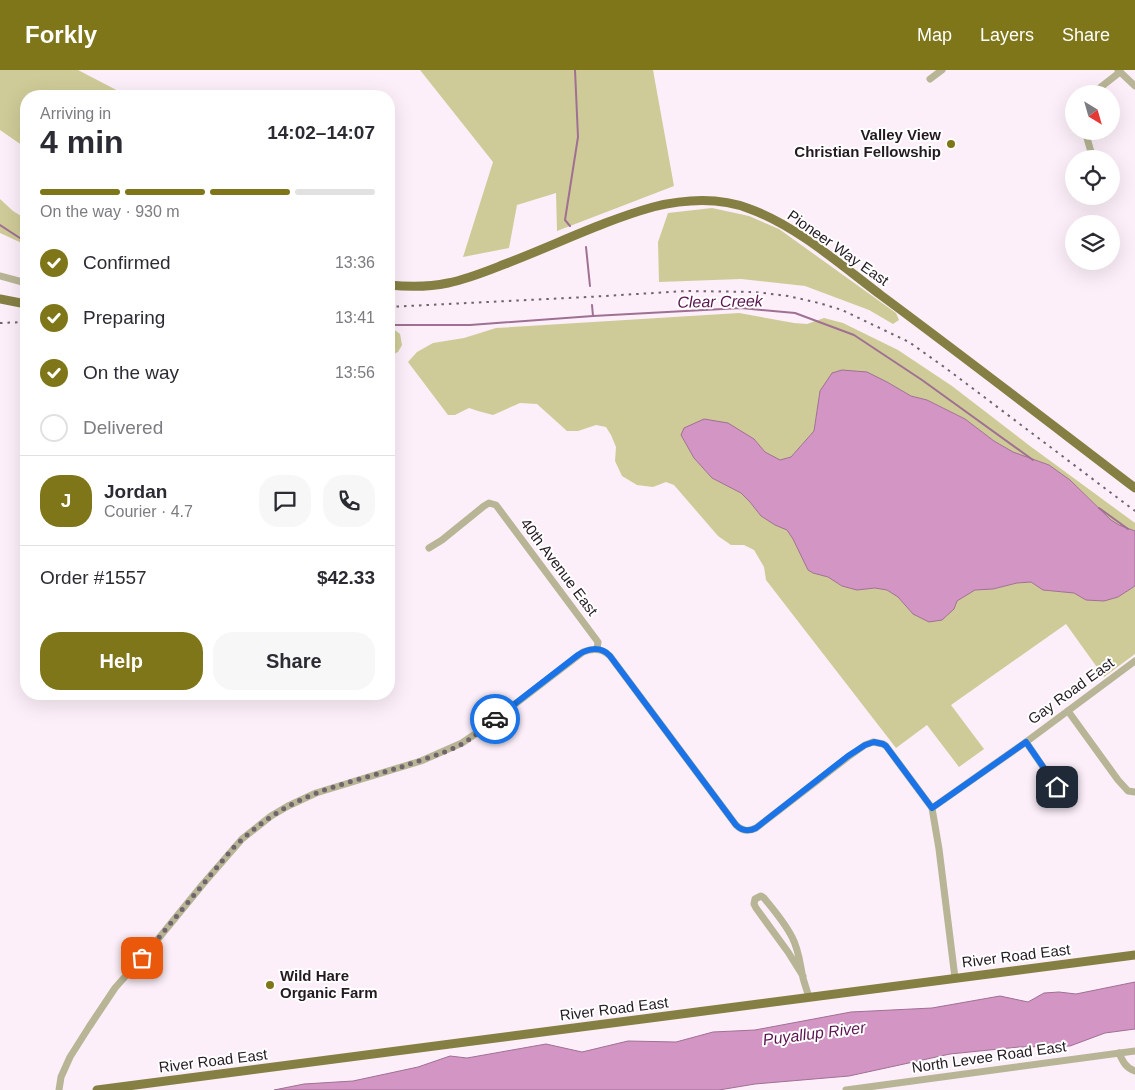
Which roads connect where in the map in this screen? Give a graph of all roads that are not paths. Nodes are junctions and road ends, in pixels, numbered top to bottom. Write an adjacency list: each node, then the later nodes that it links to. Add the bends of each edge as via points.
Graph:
1 (942, 70): 3 (street)
2 (1119, 71): 4 (street); 5 (street)
3 (930, 79)
4 (1103, 85)
5 (1135, 86)
6 (0, 276): 7 (street)
7 (20, 281)
8 (395, 285): 11 (main road, Pioneer Way East, via 435,285 476,276 638,212 670,203 701,200 731,204 769,217 808,241)
9 (0, 299): 10 (main road)
10 (20, 303)
11 (1135, 488)
12 (429, 548): 13 (street, 40th Avenue East, via 484,506 496,504 598,642)
13 (597, 649): 19 (street, via 610,656 736,825 744,831 756,828 848,756 874,742 886,746); 27 (street, via 578,655 462,744 316,794 288,806 255,828 233,848 116,988 70,1057)
14 (1135, 661): 15 (street, Gay Road East)
15 (1068, 711): 16 (street, Gay Road East); 17 (street, via 1118,780 1128,791)
16 (1026, 742): 18 (street); 19 (street, Gay Road East)
17 (1135, 792)
18 (1067, 802)
19 (932, 808): 22 (street)
20 (1135, 955): 22 (main road, River Road East)
21 (803, 976): 21 (street, via 793,938 764,898 758,897 754,904 756,908); 23 (street)
22 (955, 978): 23 (main road, River Road East)
23 (809, 997): 28 (main road, River Road East)
24 (1135, 1051): 25 (street, North Levee Road East)
25 (1119, 1054): 26 (street, via 1128,1068); 29 (street, North Levee Road East)
26 (1135, 1071)
27 (59, 1090)
28 (97, 1090)
29 (846, 1090)

